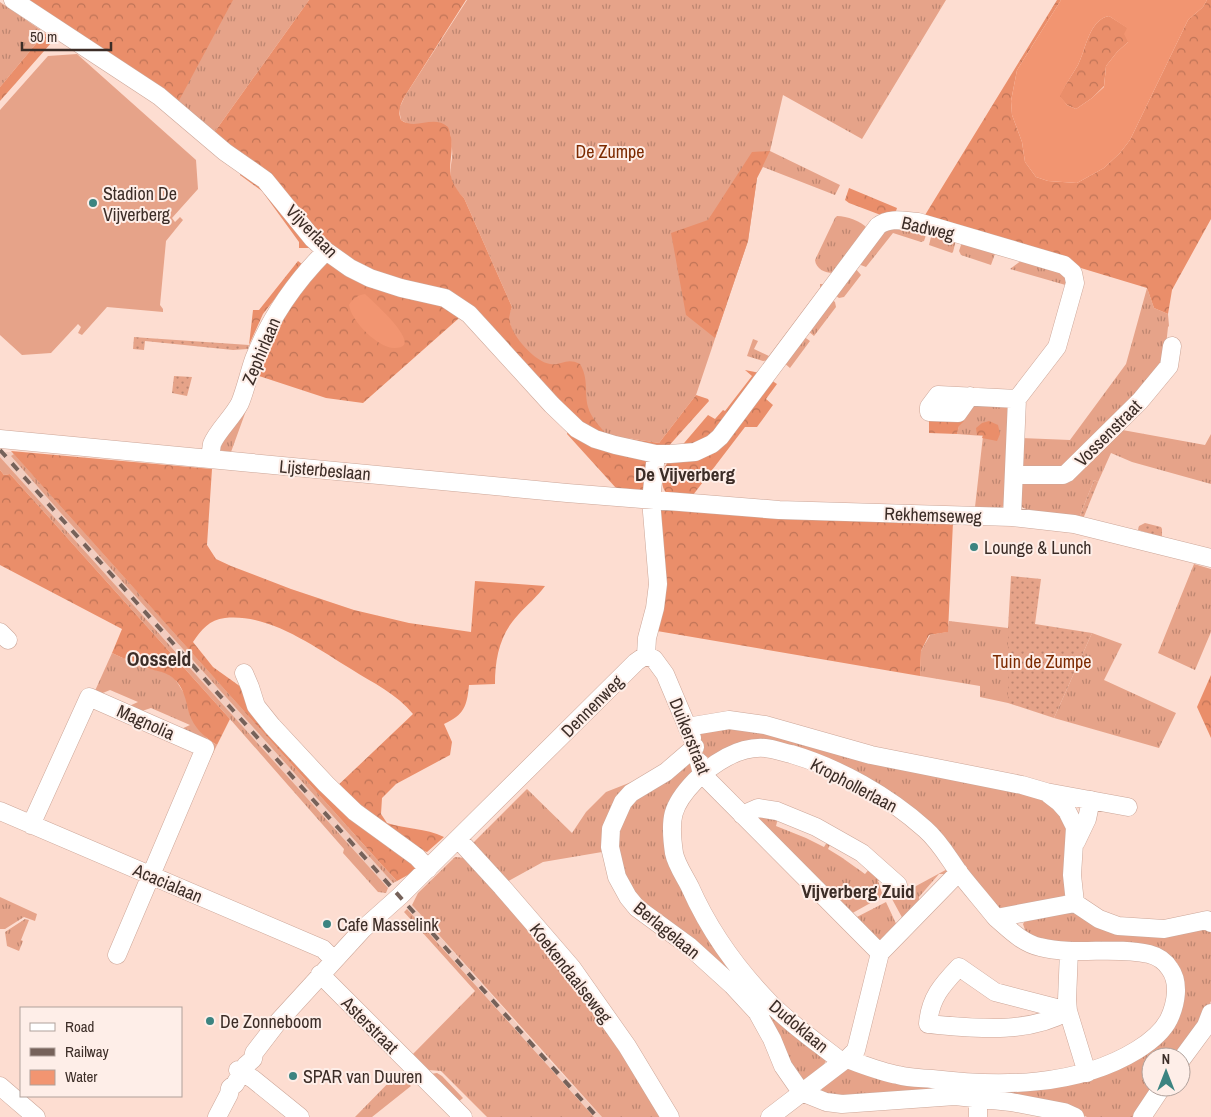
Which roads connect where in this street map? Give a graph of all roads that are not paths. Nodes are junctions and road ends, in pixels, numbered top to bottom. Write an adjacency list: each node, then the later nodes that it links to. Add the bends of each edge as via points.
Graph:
1 (13, 0): 2 (street, Vijverlaan, via 159,96 225,152 265,180)
2 (326, 251): 7 (street, Vijverlaan, via 370,278 445,298 457,305 577,429 595,439); 8 (street, Zephirlaan, via 309,268 279,309 261,343 240,402 214,441)
3 (1172, 346): 9 (street, Vossenstraat, via 1169,366 1140,401 1067,474)
4 (970, 396): 5 (street)
5 (1017, 399): 7 (street, Badweg, via 1057,347 1075,283 1074,273 1064,265 918,222 884,221 720,437 695,452); 9 (street)
6 (0, 439): 8 (street, Lijsterbeslaan)
7 (656, 454): 10 (street)
8 (210, 459): 10 (street, Lijsterbeslaan)
9 (1015, 475): 11 (street)
10 (651, 500): 11 (street, Rekhemseweg, via 779,510); 13 (street, via 658,584)
11 (1012, 517): 12 (street, Rekhemseweg, via 1074,524)
12 (1211, 558)
13 (646, 655): 15 (street, Duikerstraat, via 654,659 665,674); 24 (street, Dennenweg)
14 (244, 673): 26 (street, via 256,706 326,784 355,812 417,857)
15 (687, 727): 16 (street, Duikerstraat); 18 (street, via 729,720 765,725 871,755)
16 (695, 747): 17 (street, Duikerstraat); 45 (street, Berlagelaan, via 666,772 622,802 610,838 617,877 637,908 689,946 757,1012 783,1066)
17 (702, 774): 22 (street, Duikerstraat); 27 (street, Krophollerlaan, via 732,755 751,749 765,748 810,760 898,806 927,830); 41 (street, Dudoklaan, via 678,800 672,828 675,855 699,909 733,961 770,1003)
18 (1046, 792): 19 (street); 25 (street, via 1067,811 1075,827)
19 (1091, 800): 20 (street); 25 (street, via 1087,819)
20 (1128, 807)
21 (0, 811): 23 (street, Acacialaan)
22 (742, 814): 29 (street, via 758,808 777,811 816,827 862,853); 34 (street, Duikerstraat)
23 (31, 825): 28 (street, Acacialaan); 28 (street, Magnolia, via 89,697 205,748)
24 (458, 840): 26 (street, Dennenweg); 53 (street, Koekendaalseweg, via 572,968 627,1046)
25 (1075, 844): 30 (street, via 1072,875)
26 (428, 869): 36 (street, Dennenweg, via 363,928)
27 (959, 872): 31 (street, Krophollerlaan); 34 (street)
28 (151, 875): 35 (street); 36 (street, Acacialaan, via 323,949)
29 (898, 886)
30 (1075, 903): 31 (street); 32 (street, via 1099,919 1118,926 1164,928)
31 (996, 918): 33 (street, Dudoklaan, via 1017,936 1038,947)
32 (1210, 920)
33 (1070, 951): 38 (street); 43 (street, Dudoklaan, via 1150,954 1166,964 1175,977 1174,1003 1163,1030 1121,1060)
34 (880, 953): 41 (street, via 856,1050)
35 (117, 955)
36 (334, 960): 37 (street, Dennenweg)
37 (320, 974): 42 (street, Dennenweg); 52 (street, Asterstraat)
38 (1068, 1012): 38 (street, via 995,992 958,967 938,990 928,1014 928,1024 970,1028 1024,1026 1053,1020); 43 (street)
39 (1209, 1023): 40 (street)
40 (1191, 1047)
41 (845, 1060): 43 (street, Dudoklaan, via 898,1075 965,1083 1024,1083); 45 (street)
42 (240, 1071): 50 (street, Dennenweg); 51 (street)
43 (1087, 1073)
44 (0, 1086): 49 (street)
45 (801, 1092): 47 (street, via 826,1102 842,1104 955,1096); 54 (street)
46 (1155, 1097): 57 (street)
47 (978, 1098): 48 (street); 55 (street)
48 (1009, 1110): 56 (street, via 1064,1112)
49 (36, 1117)
50 (217, 1117)
51 (300, 1117)
52 (463, 1117)
53 (670, 1117)
54 (770, 1117)
55 (978, 1117)
56 (1075, 1117)
57 (1142, 1117)

